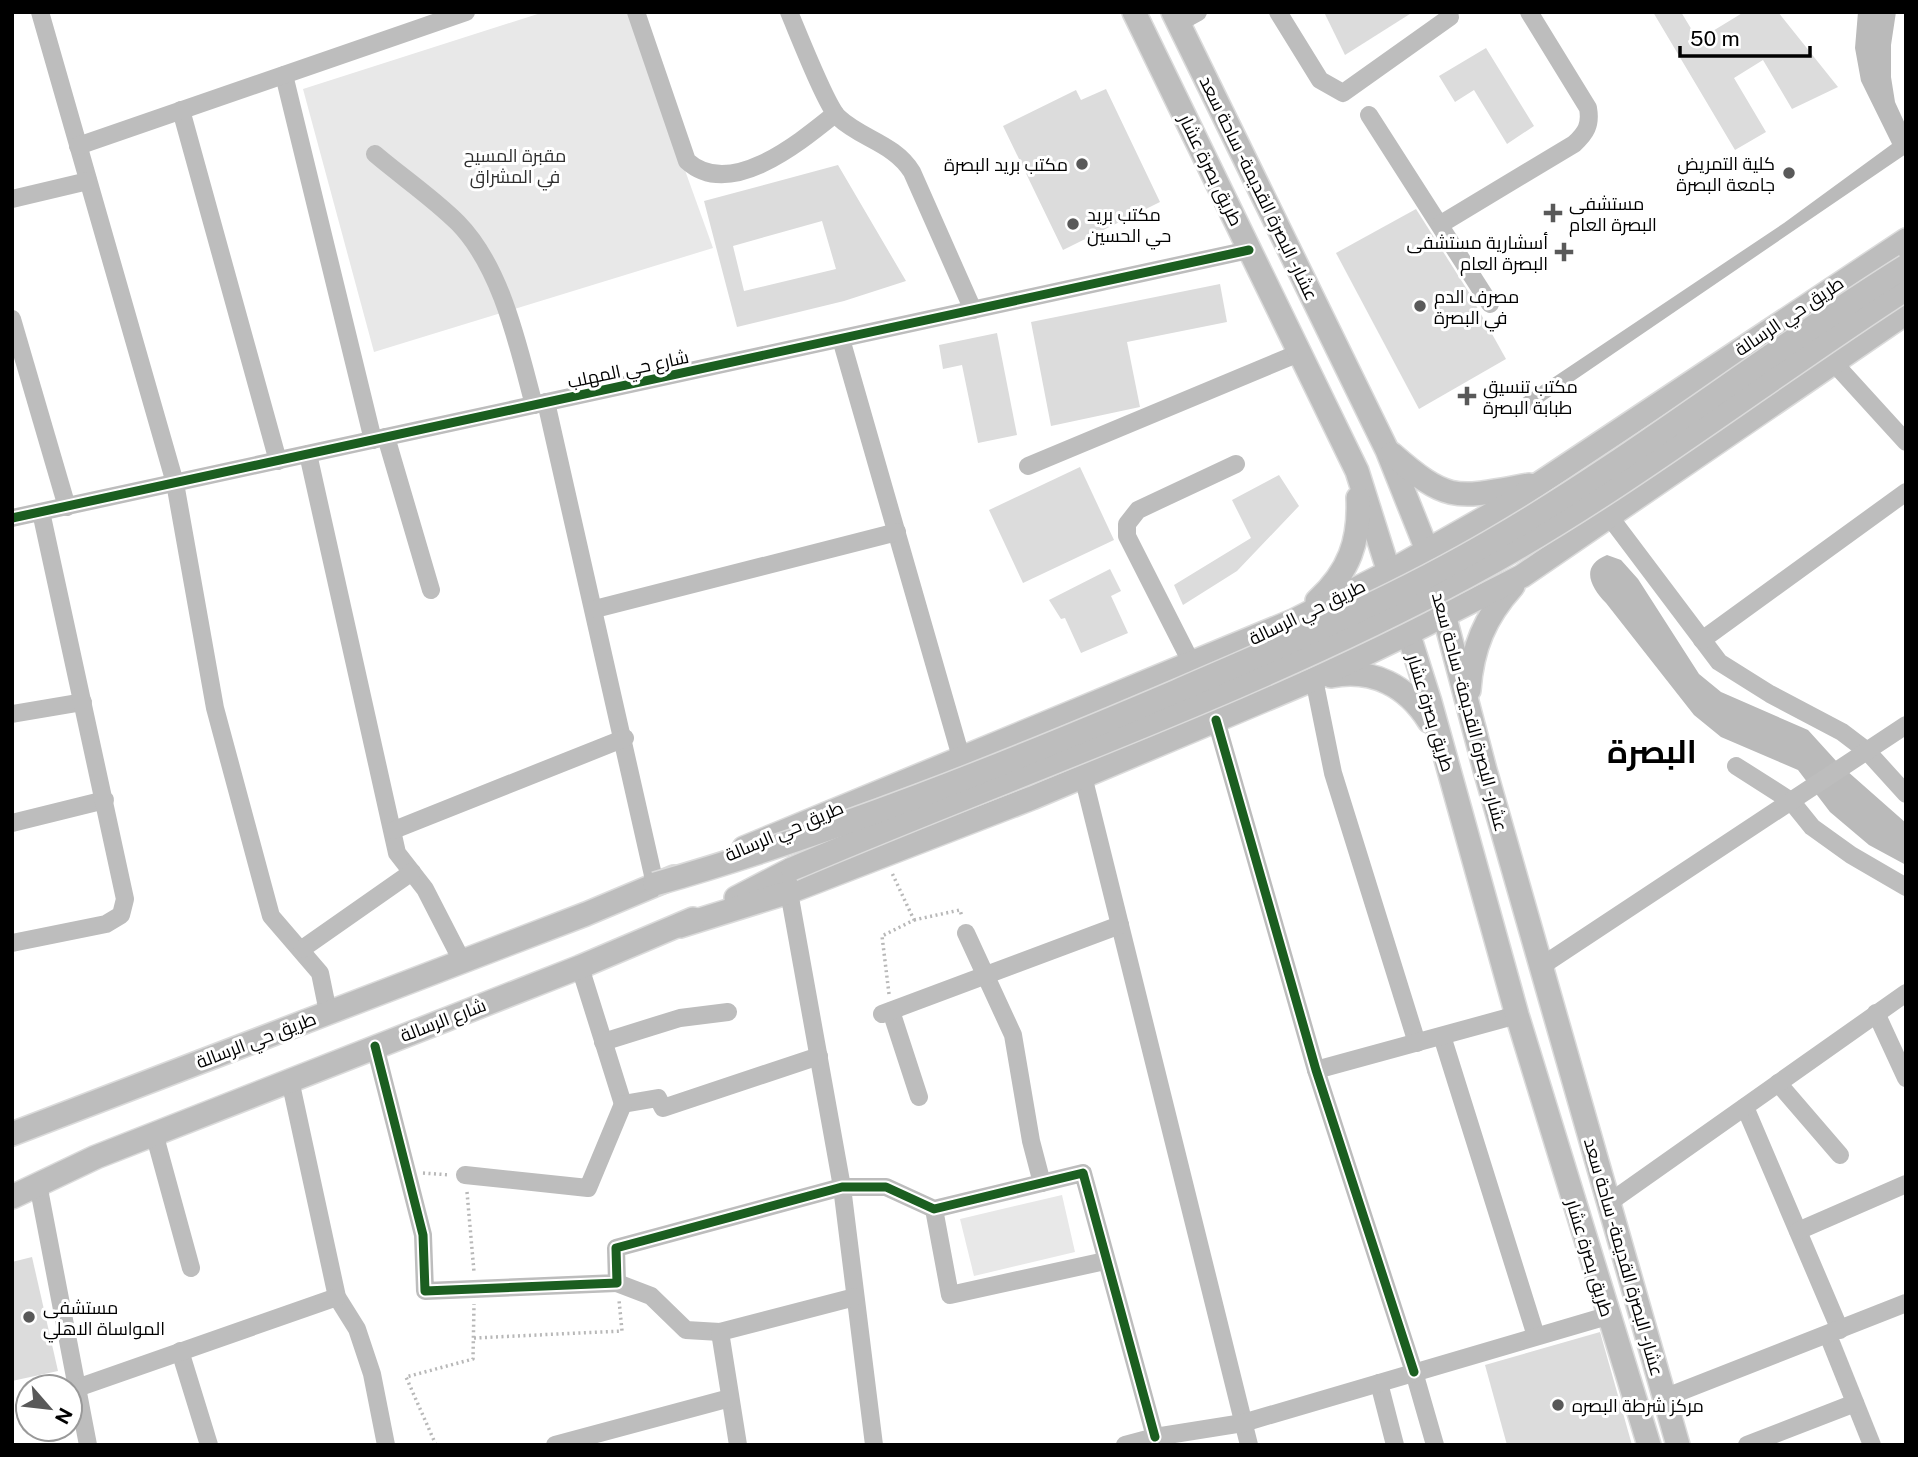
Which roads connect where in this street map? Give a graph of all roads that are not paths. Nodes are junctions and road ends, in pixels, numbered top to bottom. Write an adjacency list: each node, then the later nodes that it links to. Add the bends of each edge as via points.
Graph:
1 (636, 12): 12 (street, via 687,161 697,171 728,177 792,149)
2 (789, 12): 12 (street)
3 (1134, 12): 20 (main road, طريق بصرة عشار)
4 (1278, 12): 9 (street, via 1320,80 1343,93)
5 (1529, 12): 18 (street, via 1587,108 1590,120 1585,134)
6 (45, 13): 14 (street)
7 (464, 13): 10 (street)
8 (1183, 16): 33 (main road, عشار - البصرة القديمة - ساحة سعد)
9 (1450, 16)
10 (284, 75): 11 (street); 31 (street)
11 (181, 110): 14 (street); 35 (street)
12 (835, 114): 24 (street, via 904,158)
13 (1370, 115): 18 (street)
14 (78, 146): 16 (street)
15 (375, 154): 30 (street, via 458,223 482,254)
16 (88, 181): 17 (street); 39 (street)
17 (12, 199)
18 (1441, 223): 23 (street)
19 (1906, 240): 40 (main road, طريق حي الرسالة)
20 (1250, 250): 24 (street, شارع حي المهلب); 28 (main road, طريق بصرة عشار)
21 (1906, 265): 75 (main road, طريق حي الرسالة, bridge, via 1495,539 1384,598 1296,641 937,789 768,852)
22 (1906, 289): 79 (main road, شارع الرسالة, bridge, via 1533,539 1394,615 1284,666 792,869)
23 (1490, 304)
24 (973, 310): 27 (street, شارع حي المهلب)
25 (1906, 313): 29 (main road)
26 (12, 319): 42 (street)
27 (841, 338): 30 (street, شارع حي المهلب); 46 (street)
28 (1299, 353): 37 (street); 38 (main road, طريق بصرة عشار)
29 (1834, 363): 32 (street); 44 (main road)
30 (540, 404): 31 (street, شارع حي المهلب); 51 (street)
31 (379, 439): 34 (street, شارع حي المهلب); 50 (street)
32 (1906, 442)
33 (1387, 450): 40 (main road, via 1445,493 1463,496); 47 (main road, عشار - البصرة القديمة - ساحة سعد)
34 (308, 454): 35 (street, شارع حي المهلب); 73 (street)
35 (278, 461): 39 (street, شارع حي المهلب)
36 (1236, 464): 56 (street, via 1138,510 1127,524 1127,536)
37 (1028, 466)
38 (1356, 470): 48 (main road, طريق بصرة عشار); 53 (main road, via 1358,530 1350,560 1334,585)
39 (175, 483): 42 (street, شارع حي المهلب); 82 (street, via 215,708 271,916)
40 (1539, 484): 47 (main road, طريق حي الرسالة)
41 (1906, 492): 55 (street)
42 (67, 507): 43 (street, شارع حي المهلب)
43 (41, 512): 45 (street, شارع حي المهلب); 58 (street)
44 (1609, 516): 49 (main road); 55 (street)
45 (12, 519)
46 (897, 532): 51 (street); 66 (street)
47 (1427, 550): 48 (main road, طريق حي الرسالة); 52 (main road, عشار - البصرة القديمة - ساحة سعد)
48 (1389, 572): 53 (main road, طريق حي الرسالة); 54 (main road, طريق بصرة عشار)
49 (1522, 576): 52 (main road); 59 (main road, via 1499,601 1480,633)
50 (431, 590)
51 (595, 608): 63 (street)
52 (1445, 615): 54 (main road); 59 (main road, عشار - البصرة القديمة - ساحة سعد)
53 (1293, 621): 56 (main road, طريق حي الرسالة)
54 (1407, 634): 57 (main road); 64 (main road, طريق بصرة عشار)
55 (1702, 640): 65 (street, via 1719,662)
56 (1192, 664): 66 (main road, طريق حي الرسالة)
57 (1314, 679): 61 (main road); 64 (main road, via 1354,673 1389,683 1418,705); 94 (street, via 1332,773)
58 (83, 702): 60 (street); 71 (street)
59 (1468, 703): 85 (main road, عشار - البصرة القديمة - ساحة سعد)
60 (12, 714)
61 (1216, 720): 68 (main road); 97 (street)
62 (1906, 724): 65 (street)
63 (625, 738): 73 (street); 75 (street)
64 (1440, 738): 91 (main road, طريق بصرة عشار)
65 (1867, 751): 69 (street); 70 (street)
66 (961, 757): 75 (main road, طريق حي الرسالة)
67 (1736, 766): 70 (street)
68 (1083, 776): 77 (main road); 78 (street)
69 (1906, 794)
70 (1797, 797): 76 (street, via 1812,827); 85 (street)
71 (105, 800): 72 (street); 81 (street, via 125,899 121,915 106,924)
72 (12, 823)
73 (394, 830): 74 (street, via 397,853)
74 (412, 872): 82 (street); 83 (street)
75 (655, 884): 83 (main road, طريق حي الرسالة)
76 (1906, 887)
77 (789, 892): 79 (main road); 96 (street)
78 (1120, 925): 86 (street); 134 (street)
79 (680, 926): 84 (main road, شارع الرسالة)
80 (966, 933): 86 (street)
81 (12, 943)
82 (302, 949): 88 (street, via 320,972)
83 (462, 961): 88 (main road, طريق حي الرسالة)
84 (580, 967): 93 (street); 95 (main road, شارع الرسالة)
85 (1540, 967): 113 (main road, عشار - البصرة القديمة - ساحة سعد)
86 (986, 975): 101 (street, via 887,1012); 108 (street, via 1013,1035)
87 (1906, 993): 90 (street)
88 (328, 1012): 105 (main road, طريق حي الرسالة)
89 (728, 1012): 93 (street, via 680,1018)
90 (1876, 1013): 98 (street); 100 (street)
91 (1517, 1016): 92 (street); 122 (main road, طريق بصرة عشار)
92 (1442, 1037): 94 (street); 125 (street)
93 (603, 1042): 102 (street)
94 (1417, 1043): 97 (street)
95 (375, 1046): 99 (main road, شارع الرسالة); 118 (street, via 423,1235 425,1291)
96 (818, 1056): 102 (street, via 663,1108 658,1098); 111 (street)
97 (1316, 1070): 127 (street)
98 (1906, 1078)
99 (290, 1080): 104 (main road, شارع الرسالة); 119 (street)
100 (1778, 1083): 103 (street); 106 (street)
101 (919, 1097)
102 (623, 1104): 107 (street, via 588,1188)
103 (1745, 1107): 113 (street); 115 (street)
104 (154, 1133): 109 (main road, شارع الرسالة); 117 (street)
105 (12, 1134)
106 (1840, 1155)
107 (466, 1175)
108 (1042, 1183): 114 (street); 116 (street, via 1083,1173)
109 (38, 1184): 112 (main road, شارع الرسالة); 128 (street)
110 (1906, 1184): 115 (street)
111 (842, 1187): 114 (street, via 886,1187); 118 (street, via 616,1248); 120 (street)
112 (12, 1197)
113 (1610, 1202): 132 (main road, عشار - البصرة القديمة - ساحة سعد)
114 (933, 1209): 116 (street, via 950,1295)
115 (1798, 1231): 124 (street)
116 (1105, 1261): 136 (street)
117 (191, 1268)
118 (617, 1283): 123 (street, via 651,1296 685,1330)
119 (337, 1297): 126 (street); 139 (street, via 357,1329 372,1374)
120 (855, 1297): 123 (street); 142 (street)
121 (1906, 1303): 124 (street)
122 (1607, 1315): 125 (street); 147 (main road, طريق بصرة عشار)
123 (720, 1332): 131 (street)
124 (1834, 1333): 132 (street); 133 (street)
125 (1536, 1336): 127 (street)
126 (180, 1351): 130 (street); 138 (street)
127 (1414, 1372): 129 (street); 146 (street)
128 (74, 1373)
129 (1379, 1382): 134 (street); 145 (street)
130 (84, 1385)
131 (730, 1398): 140 (street); 141 (street)
132 (1664, 1398): 148 (main road, عشار - البصرة القديمة - ساحة سعد)
133 (1855, 1403): 149 (street); 150 (street)
134 (1243, 1423): 136 (street); 144 (street)
135 (84, 1424): 137 (street)
136 (1155, 1437): 143 (street)
137 (88, 1445)
138 (209, 1445)
139 (386, 1445)
140 (555, 1445)
141 (738, 1445)
142 (874, 1445)
143 (1125, 1445)
144 (1249, 1445)
145 (1395, 1445)
146 (1434, 1445)
147 (1649, 1445)
148 (1678, 1445)
149 (1747, 1445)
150 (1872, 1445)

